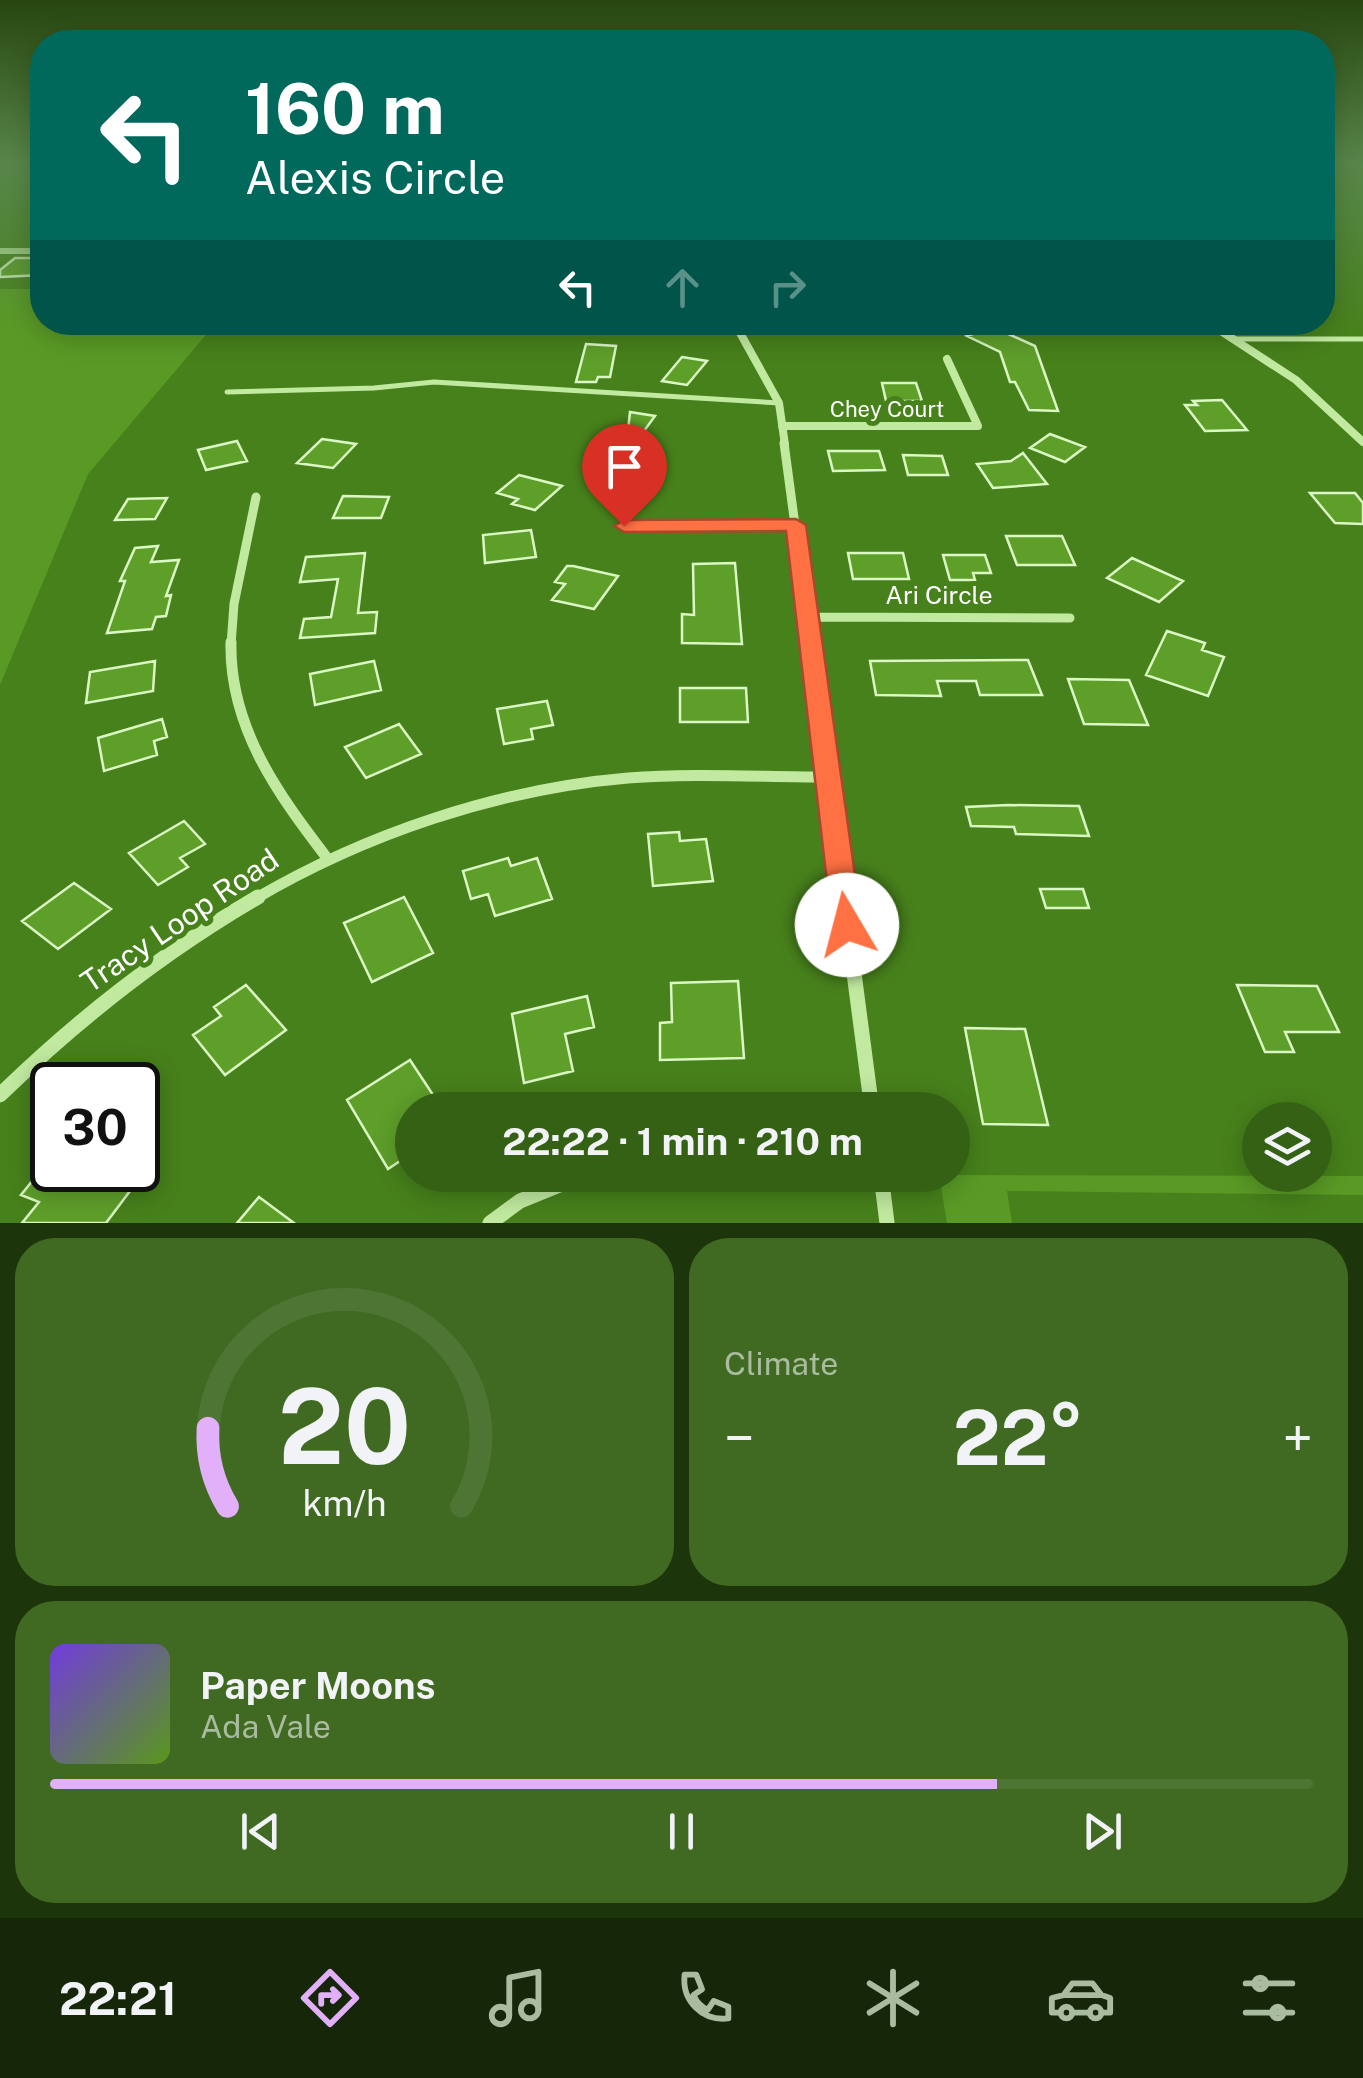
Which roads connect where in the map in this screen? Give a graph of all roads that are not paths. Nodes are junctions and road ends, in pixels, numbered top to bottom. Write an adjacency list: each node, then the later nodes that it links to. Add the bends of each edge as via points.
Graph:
1 (30, 251): 2 (street)
2 (0, 252)
3 (741, 335): 9 (street)
4 (1226, 335): 5 (street)
5 (1232, 339): 6 (lane); 11 (street, via 1296,380)
6 (1363, 339)
7 (947, 360): 10 (street, Chey Court, via 978,426)
8 (227, 392): 9 (lane, via 434,382)
9 (779, 403): 10 (street)
10 (782, 426): 13 (street)
11 (1363, 442)
12 (256, 498): 18 (street, via 232,613 232,689 262,768)
13 (796, 525): 14 (street); 15 (street)
14 (624, 526)
15 (808, 617): 16 (street, Ari Circle); 17 (street)
16 (1070, 618)
17 (826, 777): 18 (street, Tracy Loop Road, via 646,776 582,784 440,818); 19 (street)
18 (326, 858): 20 (street, Tracy Loop Road, via 144,972)
19 (870, 1092)
20 (0, 1095)
21 (542, 1192): 23 (street)
22 (883, 1192): 24 (street)
23 (490, 1223)
24 (887, 1223)

